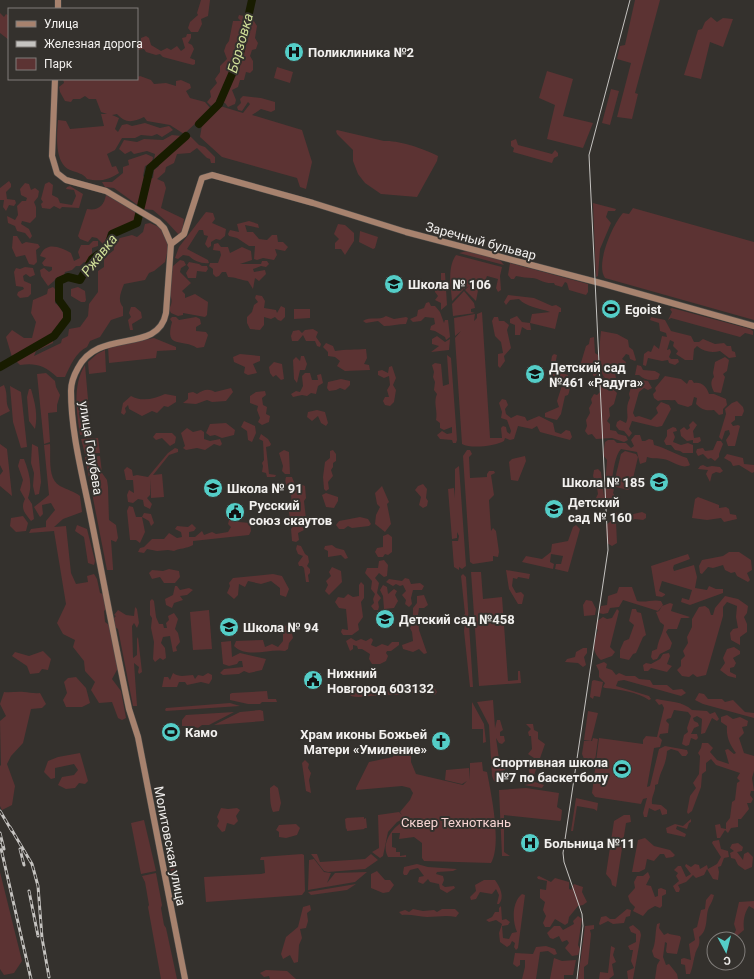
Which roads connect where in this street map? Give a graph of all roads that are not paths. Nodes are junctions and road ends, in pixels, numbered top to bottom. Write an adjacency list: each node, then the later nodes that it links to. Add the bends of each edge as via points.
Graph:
1 (55, 80): 2 (street, via 52,156 57,173 66,180 95,187 126,202 158,222)
2 (171, 244): 3 (street, Заречный бульвар, via 184,234 200,181 204,176 216,176 420,236); 4 (street, улица Голубева, via 166,313 158,331 144,338 115,342 86,356 78,367 71,389 75,437)
3 (754, 326)
4 (132, 718): 5 (street, Молитовская улица, via 138,737)
5 (185, 979)

